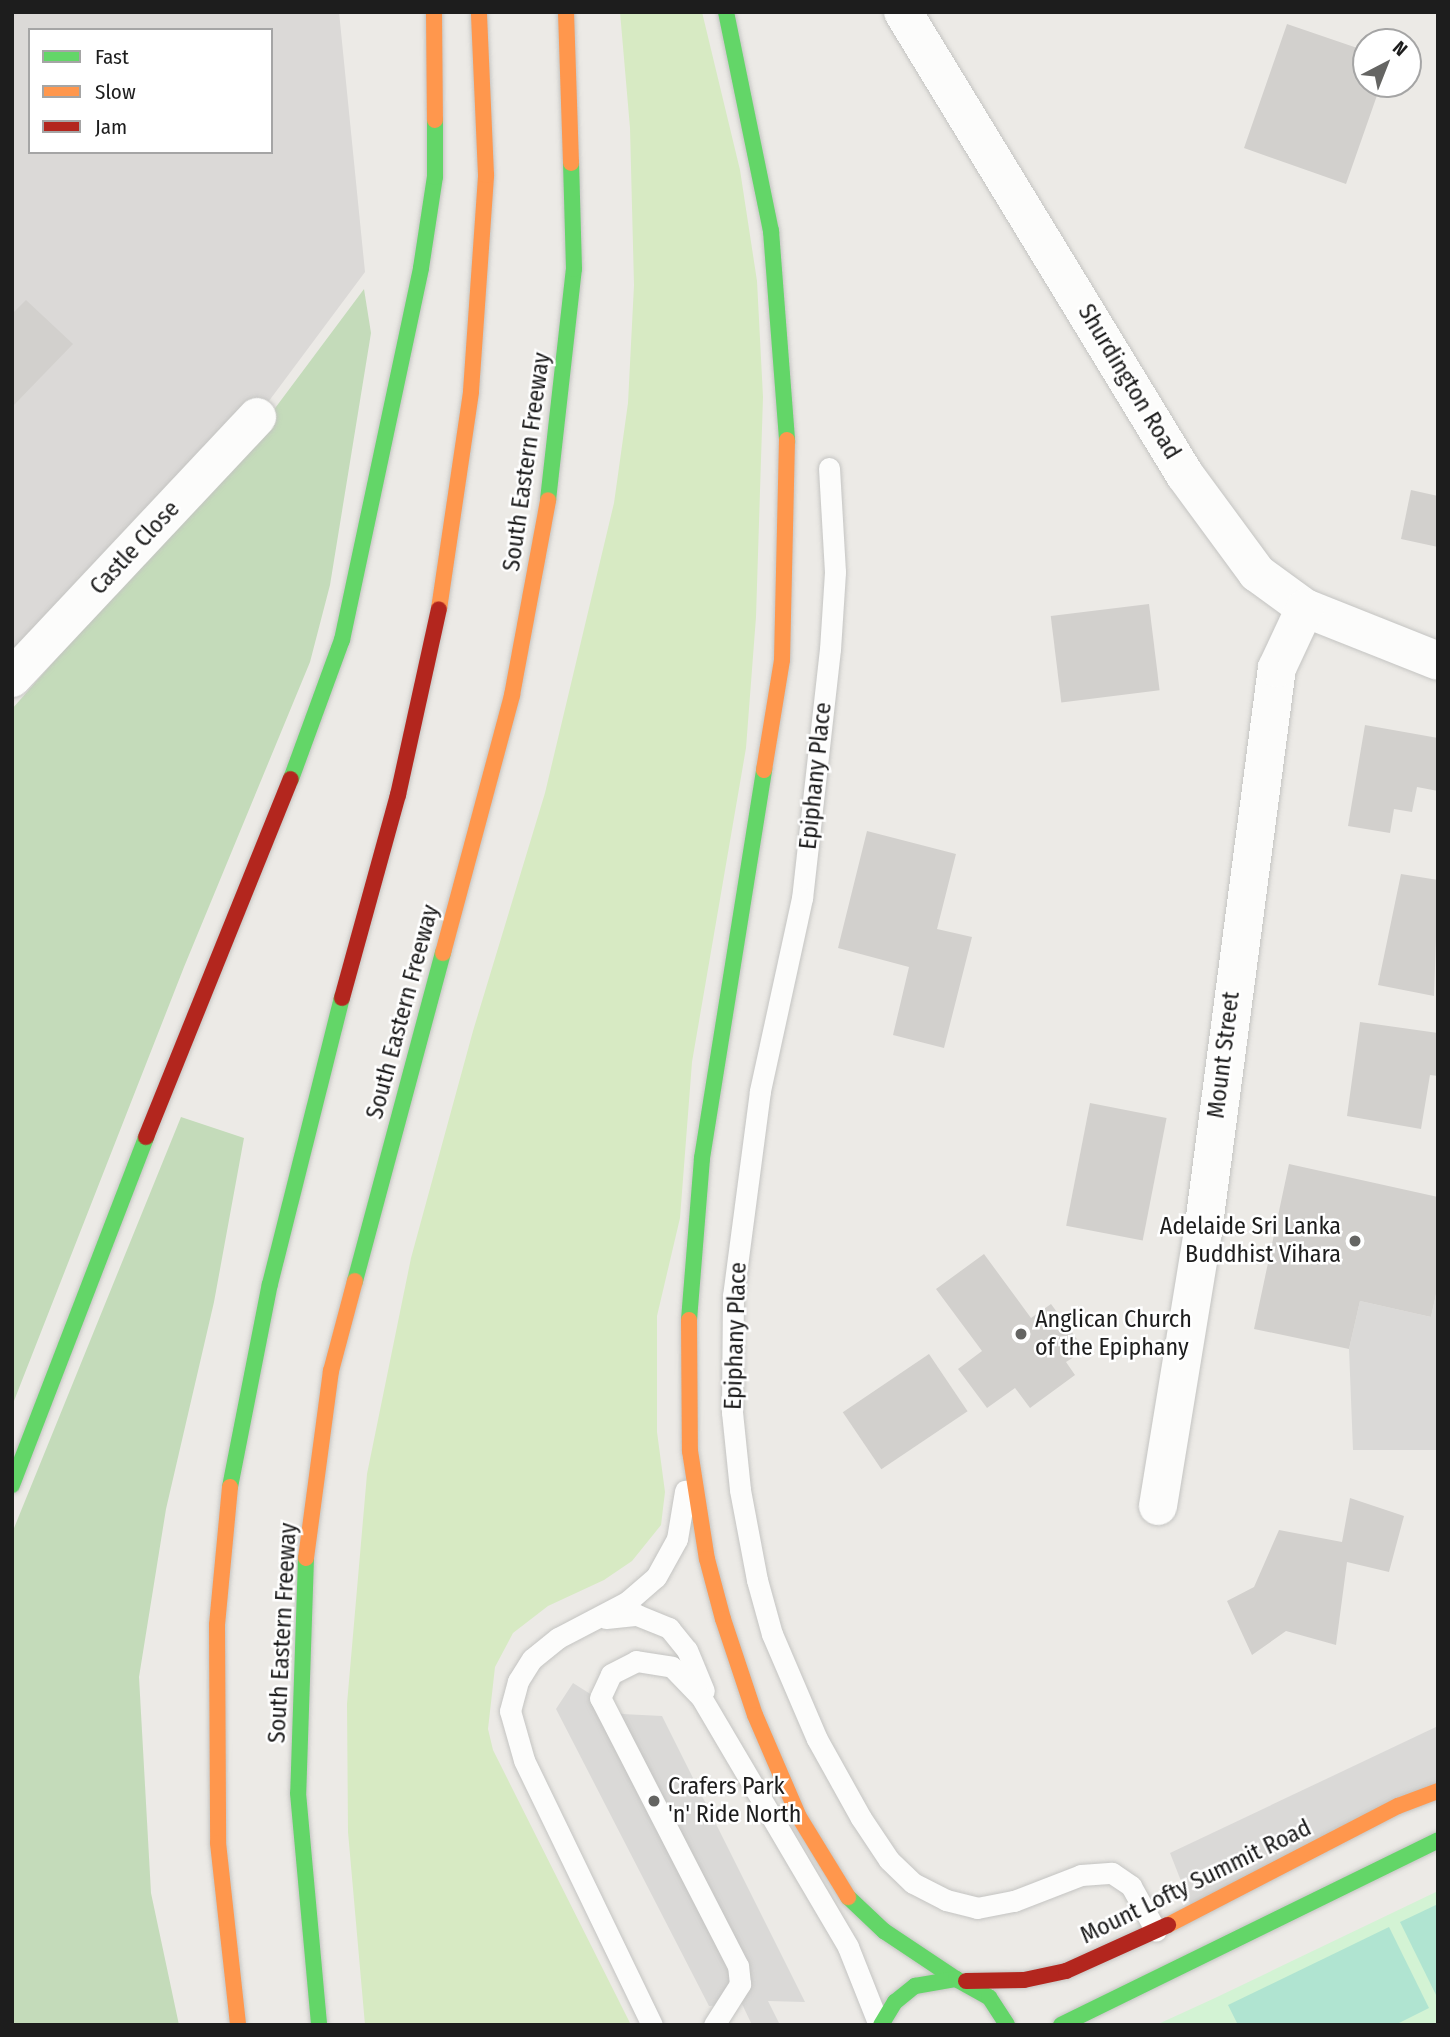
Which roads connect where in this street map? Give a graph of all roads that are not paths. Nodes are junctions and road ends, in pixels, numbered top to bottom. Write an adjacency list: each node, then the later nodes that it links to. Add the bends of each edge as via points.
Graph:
1 (434, 12): 12 (main road, via 435,177 421,268 342,640 268,842 168,1080)
2 (479, 12): 20 (main road, via 486,174 471,391 442,594 398,795 323,1067 274,1270 230,1484 217,1625 218,1843)
3 (566, 12): 21 (main road, South Eastern Freeway, via 574,269 553,475 512,695 331,1371 303,1584 298,1793)
4 (726, 12): 11 (main road, via 771,231 789,464 782,660 702,1158 689,1317)
5 (903, 12): 8 (street, Shurdington Road, via 1185,475 1257,573)
6 (257, 417): 10 (street, Castle Close)
7 (829, 468): 18 (lane, Epiphany Place, via 833,611 805,873 748,1166 732,1308 733,1426 757,1580 772,1634 829,1762 889,1860 913,1883 946,1900 976,1908 1014,1901 1081,1875 1112,1873 1131,1886)
8 (1305, 608): 9 (street, Shurdington Road); 13 (street, Mount Street, via 1277,668 1202,1232)
9 (1438, 661)
10 (12, 678)
11 (690, 1451): 14 (lane, via 677,1539 665,1564 640,1592); 19 (main road, via 707,1559 723,1619 755,1715 799,1817 852,1902 884,1931)
12 (12, 1485)
13 (1158, 1506)
14 (590, 1621): 15 (lane, via 637,1615 676,1634); 22 (lane, via 531,1659 514,1690 512,1729)
15 (727, 1740): 23 (lane, via 690,1682 672,1667 648,1661 629,1663 611,1674 602,1687 604,1711 738,1966 740,1984); 24 (lane, via 848,1947)
16 (1438, 1791): 18 (main road, Mount Lofty Summit Road, via 1398,1806)
17 (1438, 1840): 18 (main road, via 1296,1912)
18 (1165, 1948): 19 (main road, Mount Lofty Summit Road, via 1024,1980); 26 (main road, Mount Lofty Summit Road)
19 (961, 1980): 24 (main road, Mount Lofty Summit Road, via 915,1986 895,2002); 25 (main road, via 989,1997)
20 (238, 2025)
21 (319, 2025)
22 (652, 2025)
23 (714, 2025)
24 (880, 2025)
25 (1007, 2025)
26 (1061, 2025)

